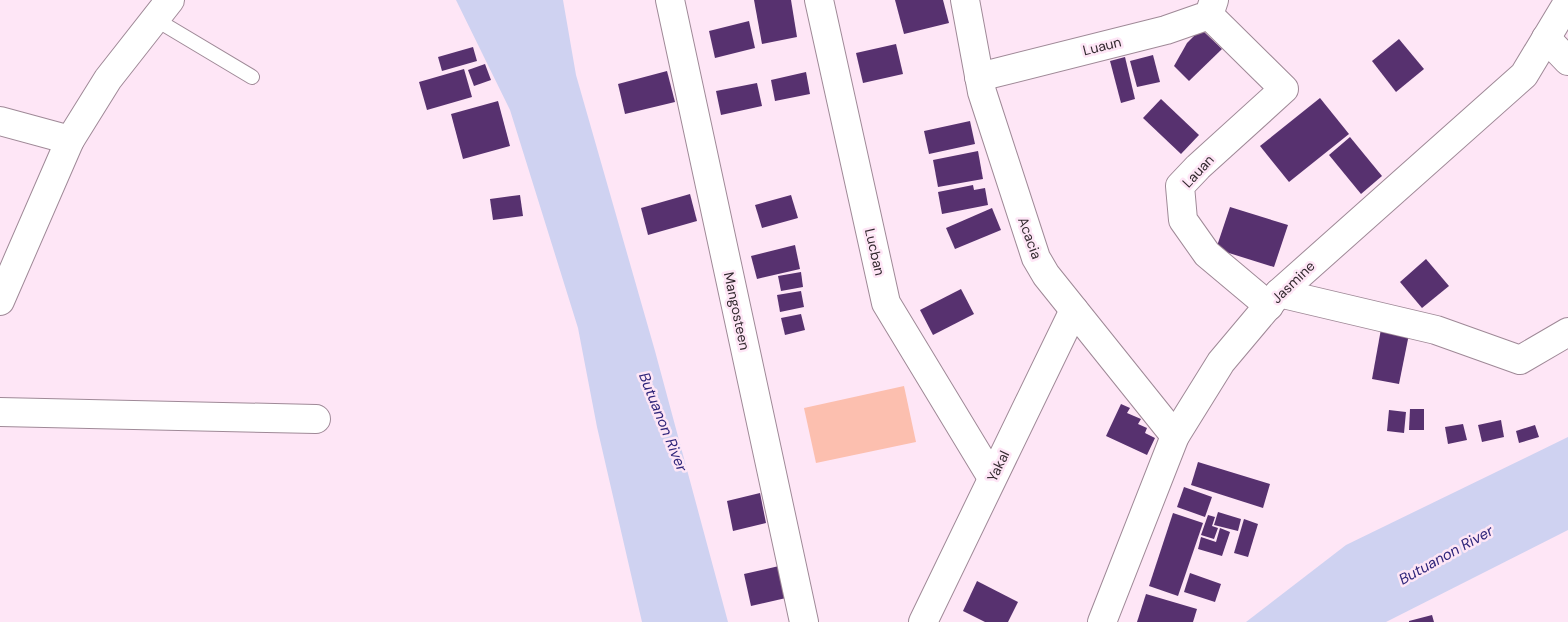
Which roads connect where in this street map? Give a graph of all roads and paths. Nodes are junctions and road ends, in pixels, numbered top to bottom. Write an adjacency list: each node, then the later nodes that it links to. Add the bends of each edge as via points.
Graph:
1 (670, 0): 21 (street, Mangosteen)
2 (819, 0): 20 (street, Lucban, via 886,303)
3 (965, 0): 10 (street, Acacia)
4 (1568, 2): 7 (street, Jasmine)
5 (1212, 8): 10 (street, Luaun, via 1166,30); 13 (street, Lauan, via 1284,89 1180,186 1183,220 1207,254)
6 (162, 10): 9 (lane); 12 (street, via 108,79)
7 (1546, 38): 8 (street); 13 (street, Jasmine, via 1524,75)
8 (1568, 61)
9 (252, 77)
10 (979, 77): 15 (street, Acacia, via 1036,258 1046,276)
11 (0, 121): 12 (street)
12 (70, 140): 14 (street)
13 (1274, 299): 16 (street, via 1436,330 1520,360); 19 (street, Jasmine, via 1221,362)
14 (0, 301)
15 (1074, 310): 19 (street, Acacia); 20 (street, Yakal)
16 (1568, 332)
17 (0, 412): 18 (street)
18 (316, 419)
19 (1175, 436): 23 (street, Jasmine)
20 (992, 478): 22 (street, Yakal)
21 (804, 622)
22 (923, 622)
23 (1102, 622)

